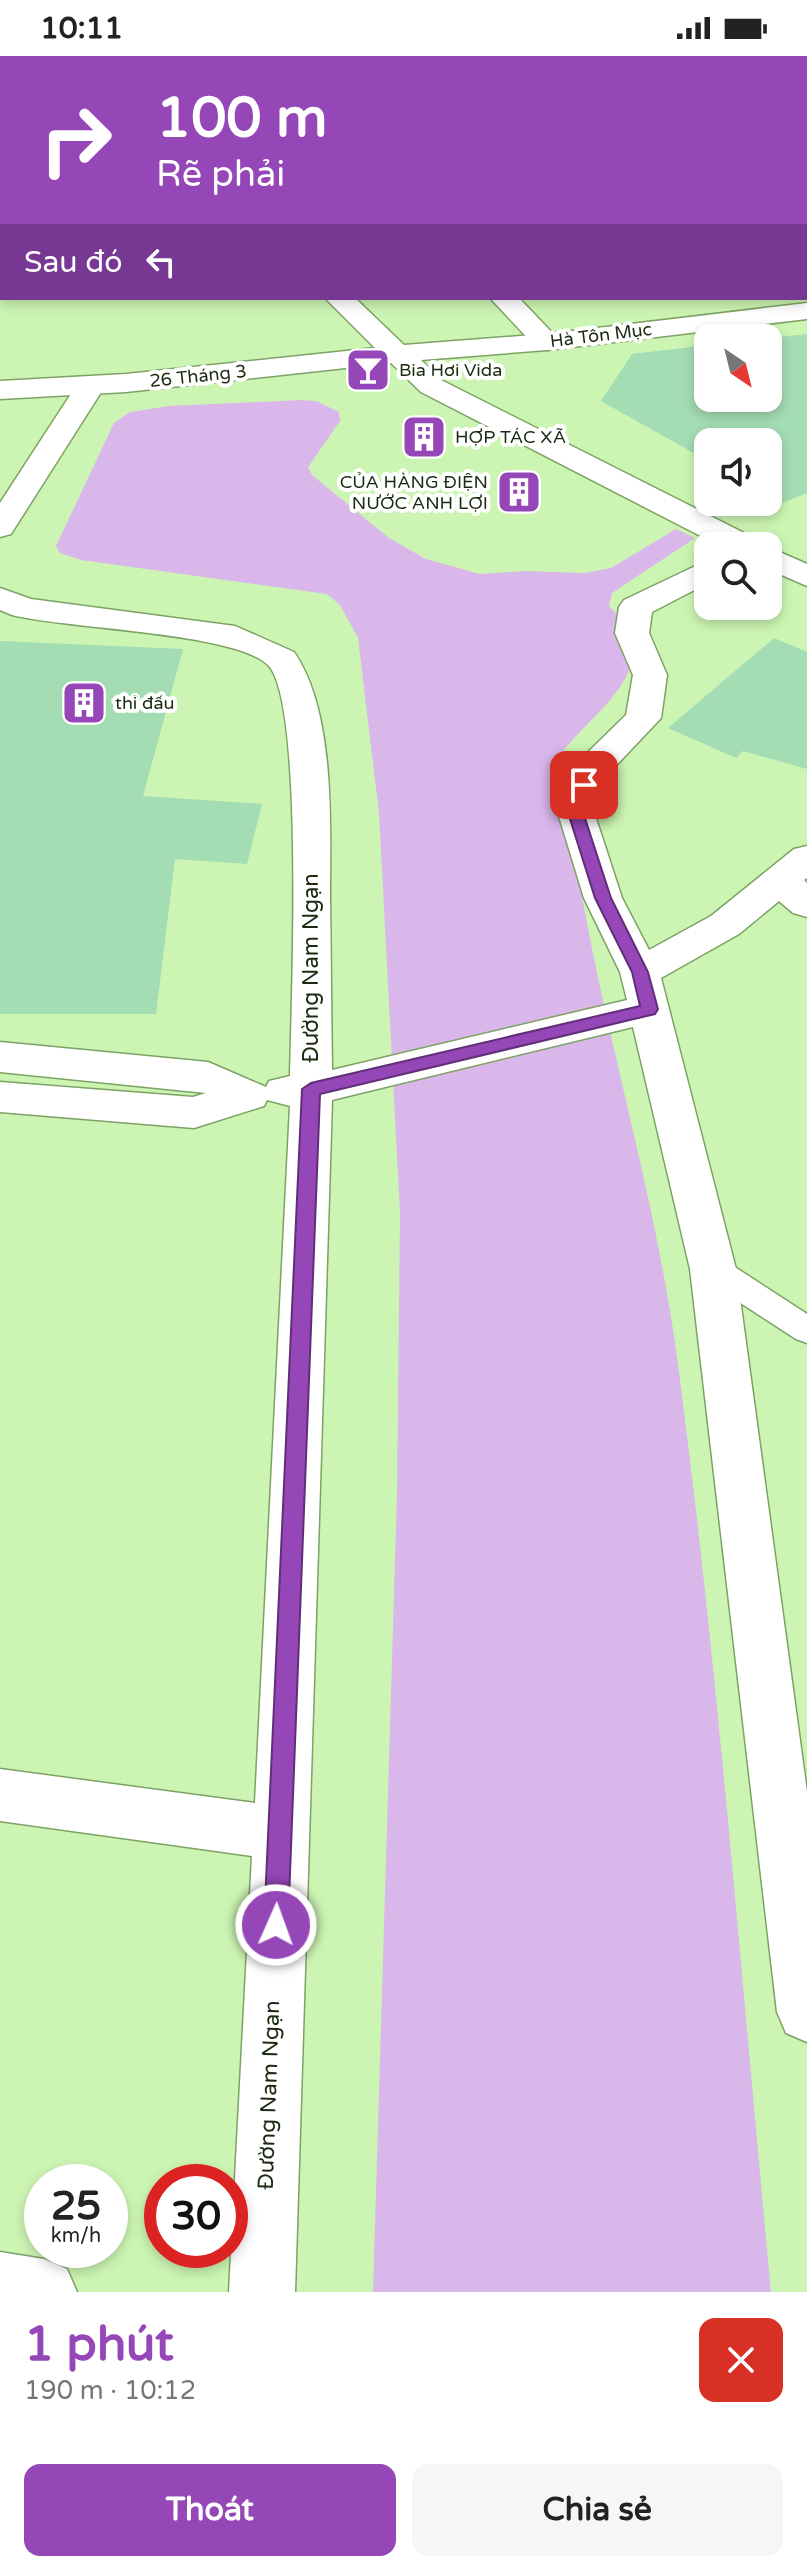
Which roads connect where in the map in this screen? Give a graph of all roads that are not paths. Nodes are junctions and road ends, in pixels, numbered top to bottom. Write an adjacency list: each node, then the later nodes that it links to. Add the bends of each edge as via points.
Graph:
1 (341, 300): 5 (street)
2 (506, 300): 4 (street)
3 (807, 311): 4 (street, Hà Tôn Mục)
4 (547, 342): 5 (street, Hà Tôn Mục)
5 (395, 354): 6 (street, 26 Tháng 3); 9 (street, via 431,386)
6 (90, 386): 7 (street, 26 Tháng 3); 8 (street)
7 (0, 390)
8 (0, 527)
9 (718, 532)
10 (782, 564): 11 (street)
11 (807, 576)
12 (694, 577): 15 (street, via 636,607 632,633 650,675 643,718 595,766 573,803)
13 (0, 598): 17 (street, Đường Nam Ngạn, via 24,608 235,636 282,659 297,690 311,783)
14 (798, 880): 15 (street, via 725,925)
15 (634, 1000): 17 (street); 20 (street)
16 (0, 1057): 18 (street, via 208,1077)
17 (329, 1086): 18 (street); 24 (street, Đường Nam Ngạn)
18 (249, 1095): 19 (street, via 194,1113)
19 (0, 1097)
20 (713, 1269): 21 (lane); 22 (street)
21 (807, 1330)
22 (791, 1775): 25 (street)
23 (0, 1795): 24 (street)
24 (280, 1833): 28 (street, Đường Nam Ngạn)
25 (807, 2012)
26 (0, 2285): 27 (street)
27 (44, 2292)
28 (262, 2292)

